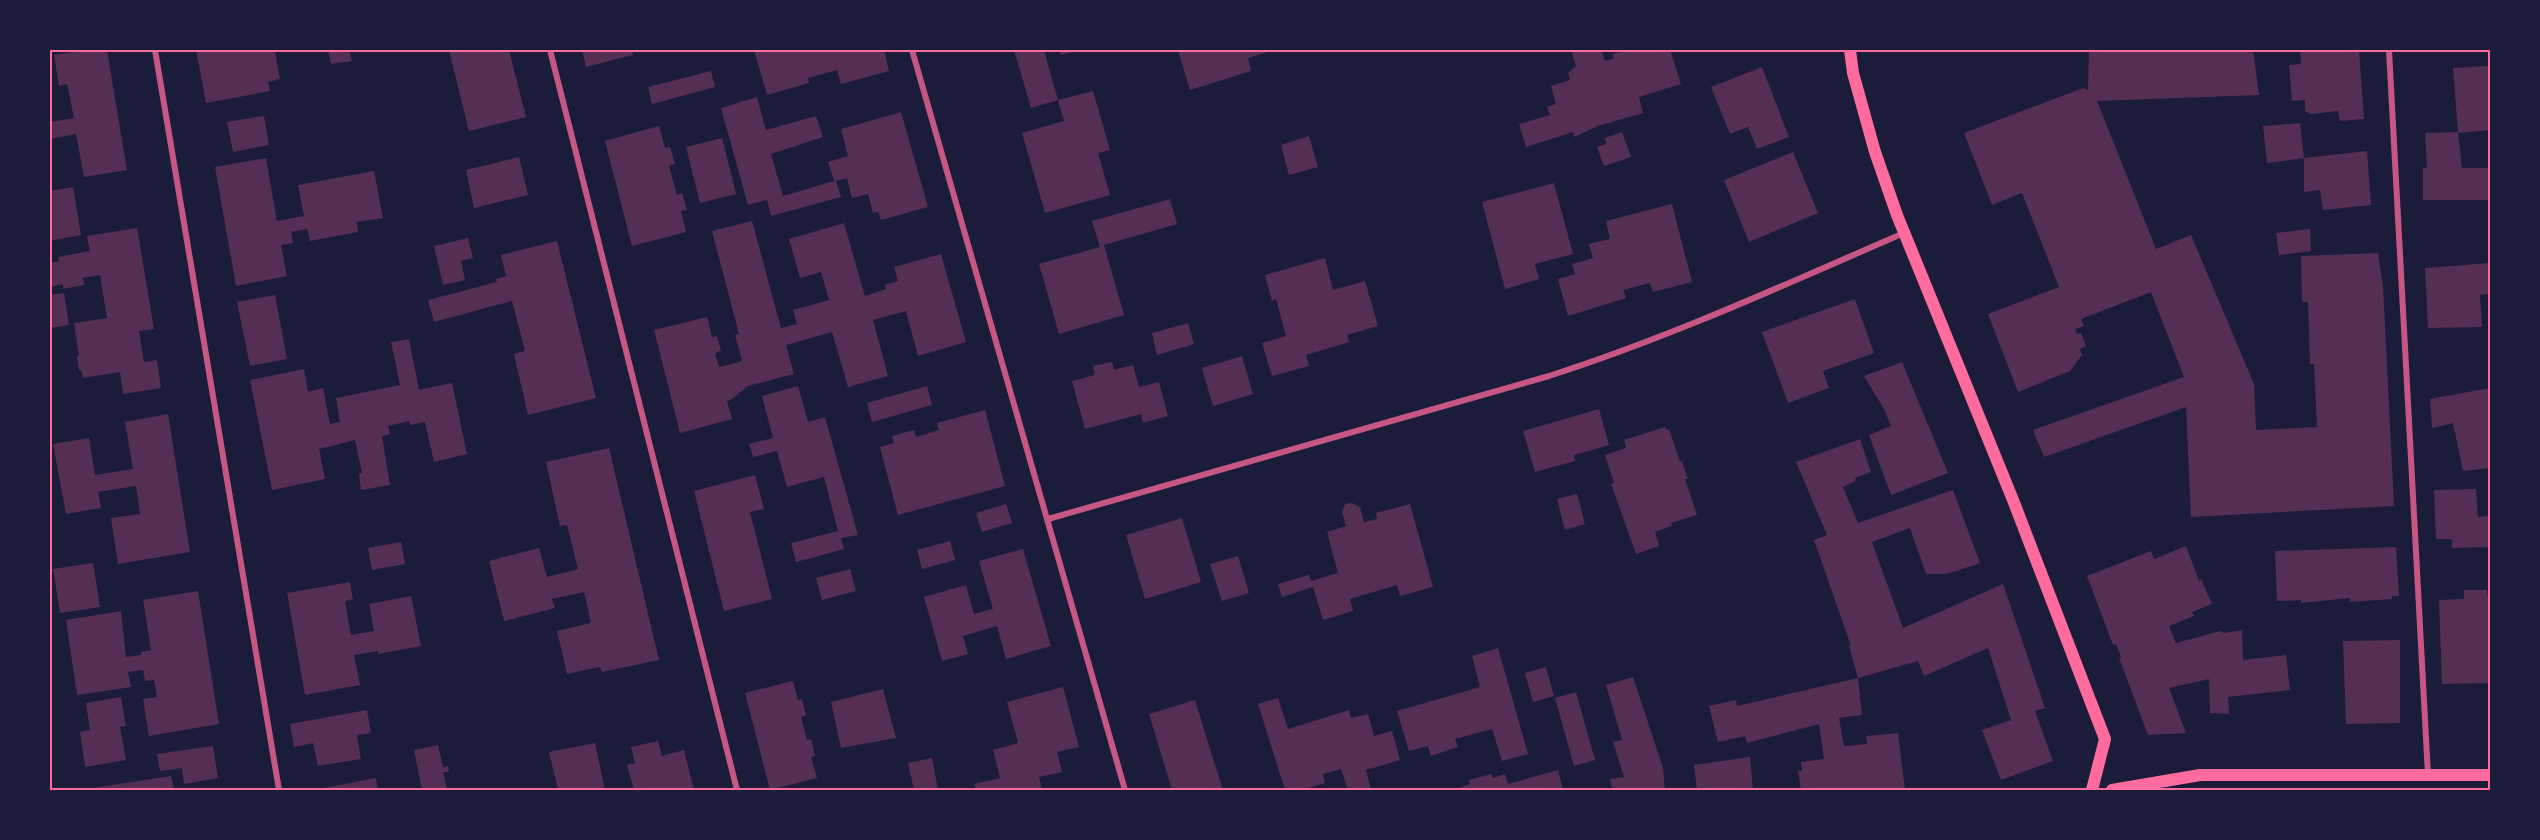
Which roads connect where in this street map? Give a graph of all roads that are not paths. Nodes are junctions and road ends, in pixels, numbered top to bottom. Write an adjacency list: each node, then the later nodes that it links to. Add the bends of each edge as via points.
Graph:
1 (155, 50): 10 (street)
2 (550, 50): 11 (street)
3 (912, 50): 7 (street)
4 (1850, 50): 6 (main road, via 1875,152)
5 (2389, 50): 9 (street)
6 (1904, 233): 7 (street, via 1675,333 1610,357); 13 (main road, via 2106,739)
7 (1048, 519): 12 (street)
8 (2490, 775): 9 (main road)
9 (2428, 776): 14 (main road, via 2200,775)
10 (279, 790)
11 (737, 790)
12 (1125, 790)
13 (2091, 790)
14 (2112, 790)

